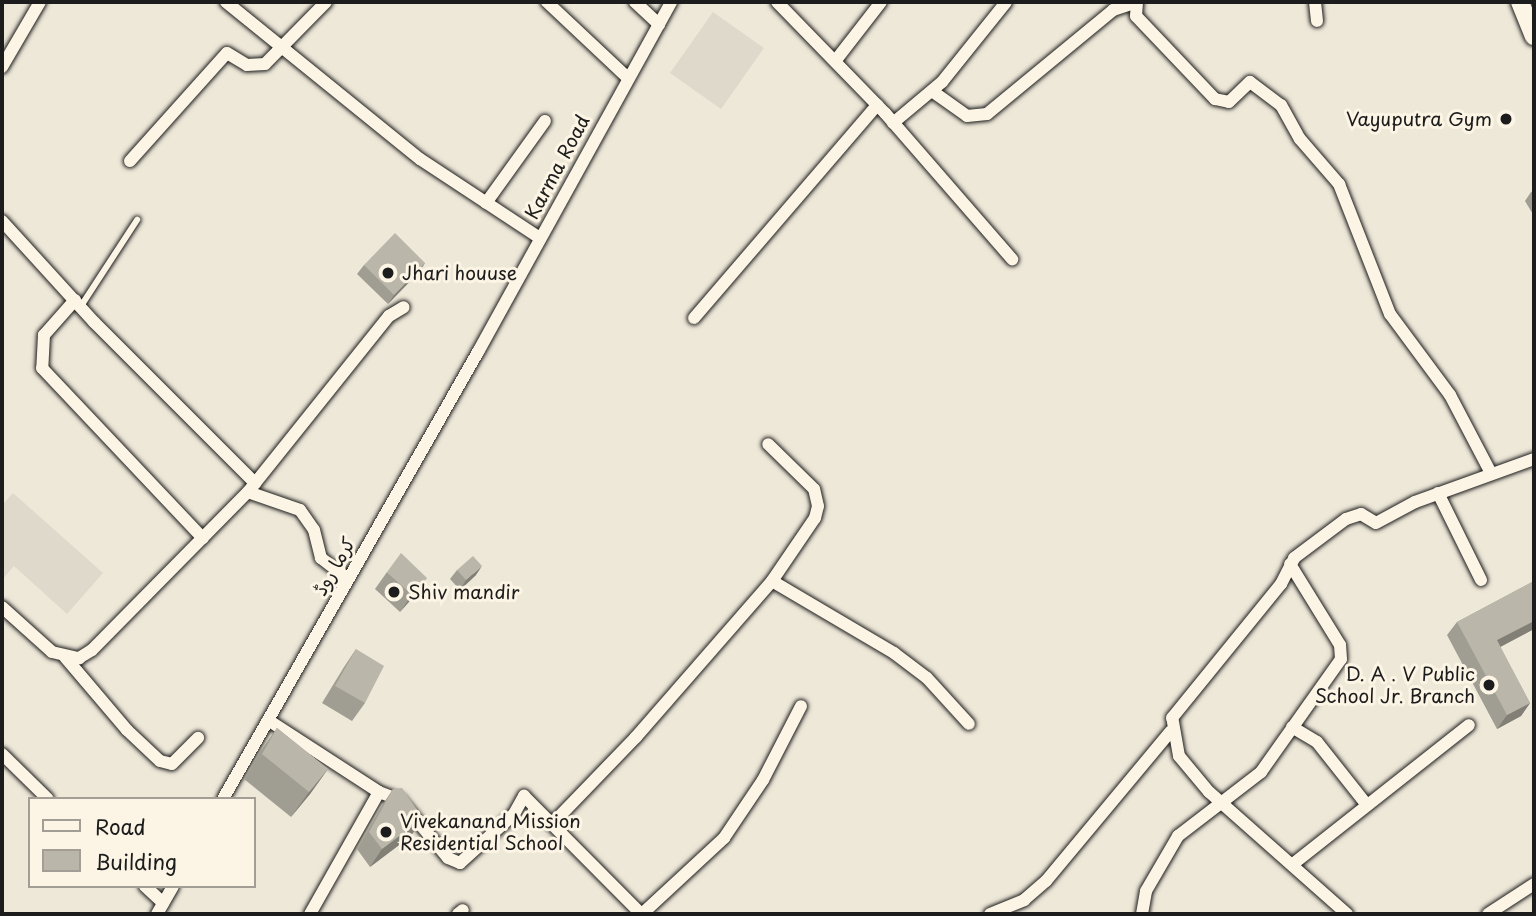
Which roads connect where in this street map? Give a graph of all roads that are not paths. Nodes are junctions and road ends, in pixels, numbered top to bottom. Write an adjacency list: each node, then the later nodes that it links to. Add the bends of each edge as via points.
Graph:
1 (40, 2): 18 (street)
2 (226, 2): 16 (street)
3 (326, 2): 16 (street)
4 (547, 2): 19 (street)
5 (635, 2): 14 (street)
6 (671, 2): 14 (street, Karma Road)
7 (777, 2): 17 (street)
8 (881, 2): 17 (street)
9 (1006, 2): 20 (street)
10 (1315, 2): 13 (street)
11 (1520, 2): 15 (main road)
12 (1136, 3): 20 (street, via 1113,10 987,114 967,117); 36 (street, via 1136,16 1215,99 1229,102 1250,82 1281,105 1300,139 1339,184 1390,314 1450,395)
13 (1317, 21)
14 (659, 24): 19 (street, Karma Road)
15 (1534, 36)
16 (280, 49): 24 (street, via 260,66 247,65 226,53); 25 (street, via 420,159)
17 (836, 60): 21 (street)
18 (2, 67)
19 (628, 77): 28 (street, Karma Road)
20 (932, 91): 23 (street)
21 (877, 105): 23 (street); 32 (street)
22 (545, 121): 25 (street)
23 (893, 123): 29 (street)
24 (130, 161)
25 (486, 203): 28 (street)
26 (2, 220): 30 (street)
27 (137, 220): 30 (lane)
28 (540, 238): 33 (street, Karma Road)
29 (1012, 259)
30 (78, 303): 37 (street); 39 (street, via 44,335 42,368)
31 (404, 307): 37 (street, via 389,316)
32 (694, 318)
33 (478, 352): 41 (street, کرما روڈ)
34 (768, 444): 43 (street, via 814,489 818,506)
35 (1534, 459): 36 (street)
36 (1491, 473): 38 (street)
37 (251, 487): 39 (street); 41 (street, via 300,510 314,530 321,558)
38 (1438, 493): 40 (street, via 1376,523 1361,514 1346,519); 42 (street)
39 (203, 538): 45 (street, via 92,650 79,658)
40 (1290, 564): 50 (street, via 1342,651 1337,668); 51 (street, via 1281,584 1178,706)
41 (348, 579): 47 (street, کرما روڈ)
42 (1481, 580)
43 (772, 581): 48 (street, via 894,653 927,678); 59 (street, via 636,737)
44 (2, 607): 45 (street, via 52,652)
45 (65, 657): 52 (street, via 160,761 172,764)
46 (801, 706): 66 (street, via 736,822)
47 (268, 720): 54 (street); 56 (street, کرما روڈ)
48 (969, 724)
49 (1469, 725): 58 (street)
50 (1292, 727): 57 (street, via 1261,772); 58 (street, via 1317,742)
51 (1171, 731): 57 (street, via 1179,756); 67 (street, via 1046,881 1024,900)
52 (198, 738)
53 (2, 754): 55 (street)
54 (379, 792): 59 (street, via 409,808 452,862 460,863 514,814 524,796); 65 (street)
55 (46, 797)
56 (224, 797)
57 (1223, 805): 60 (street); 68 (street, via 1178,836 1146,891)
58 (1367, 805): 60 (street)
59 (553, 823): 66 (street)
60 (1293, 864): 69 (street)
61 (1534, 884): 70 (street)
62 (146, 888): 64 (street)
63 (172, 888): 64 (street)
64 (160, 909)
65 (310, 914)
66 (641, 914)
67 (990, 914)
68 (1142, 914)
69 (1347, 914)
70 (1488, 914)

